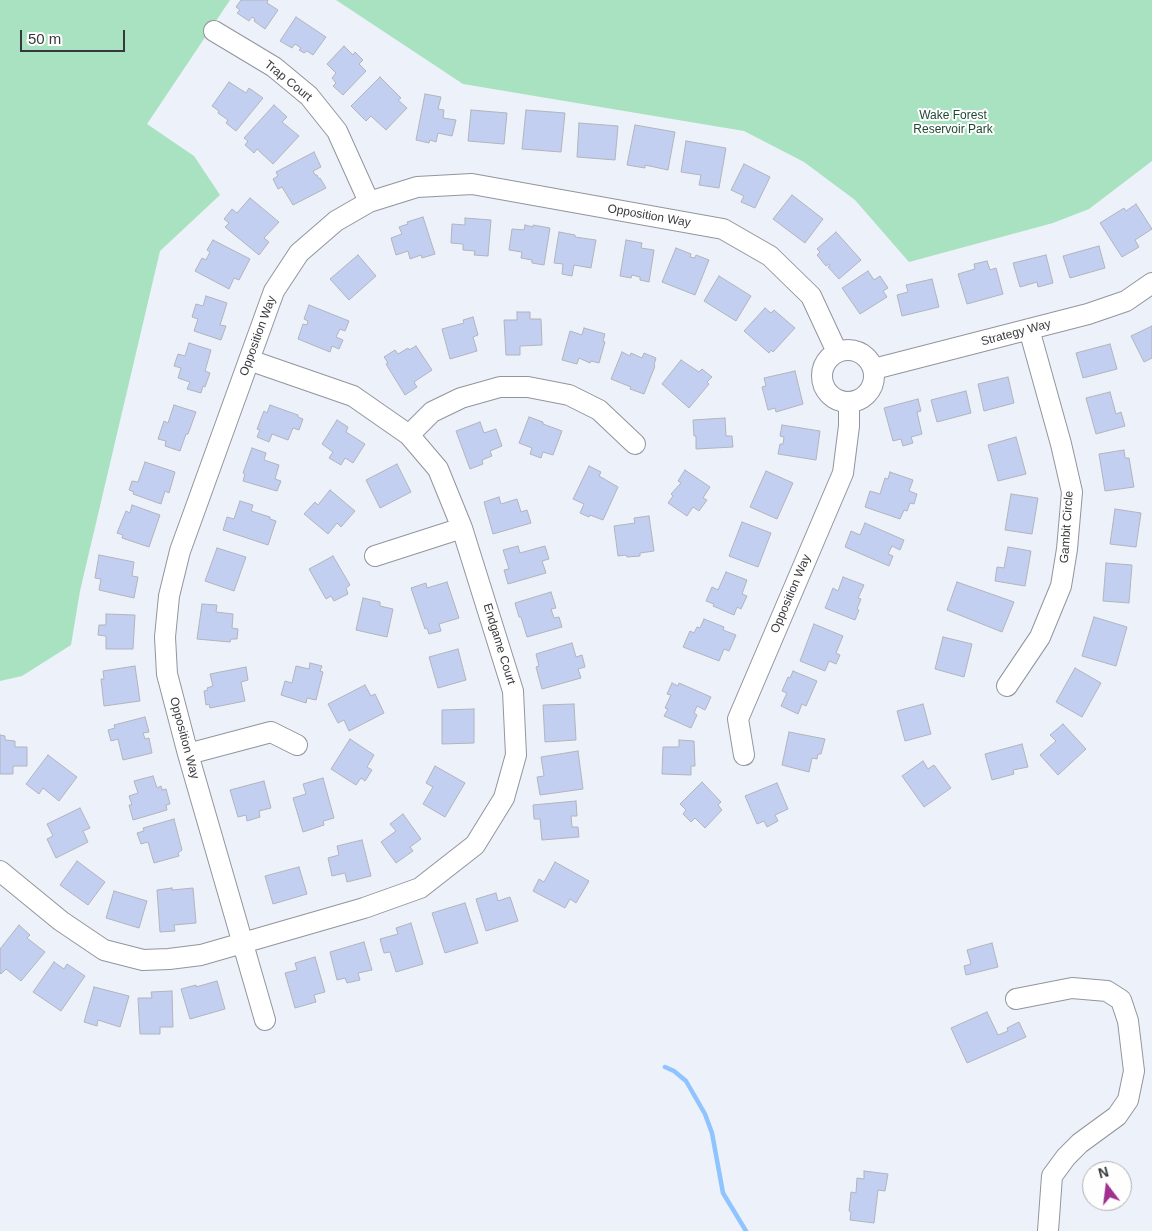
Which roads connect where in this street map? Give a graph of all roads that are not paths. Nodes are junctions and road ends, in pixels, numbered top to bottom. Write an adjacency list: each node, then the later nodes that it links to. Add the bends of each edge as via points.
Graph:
1 (214, 32): 2 (street, Trap Court, via 274,67 309,96 337,131)
2 (370, 202): 5 (street, Opposition Way, via 417,187 472,184 723,229 770,256 811,296); 6 (street, Opposition Way, via 336,221 299,253 274,291)
3 (1152, 283): 4 (street, Strategy Way, via 1126,301)
4 (1029, 330): 7 (street, Strategy Way); 13 (street, Gambit Circle, via 1072,492 1061,586 1040,637)
5 (837, 352): 7 (street, via 859,352); 8 (street, via 824,364 822,381 830,396)
6 (249, 360): 9 (street, Endgame Court, via 353,396); 15 (street, Opposition Way, via 180,552 169,596 165,637 167,674)
7 (874, 369): 8 (street, via 873,386 868,393 862,399)
8 (849, 403): 16 (street, Opposition Way, via 843,473 738,719)
9 (410, 435): 10 (street, via 432,412 461,398 500,387 528,387 570,395 599,410); 11 (street, Endgame Court, via 438,469)
10 (635, 444)
11 (462, 528): 12 (street); 18 (street, Endgame Court, via 513,691 516,756 504,798 475,845 420,888)
12 (375, 556)
13 (1007, 686)
14 (297, 745): 15 (street, via 271,732)
15 (188, 754): 18 (street, Opposition Way)
16 (744, 754)
17 (0, 872): 18 (street, Endgame Court, via 61,921 104,950 143,960 169,959)
18 (243, 944): 20 (street, Opposition Way)
19 (1016, 999): 21 (street, via 1072,988 1106,991 1121,1000 1128,1021 1134,1071 1128,1100 1117,1116 1066,1157 1052,1176)
20 (265, 1020)
21 (1048, 1231)

